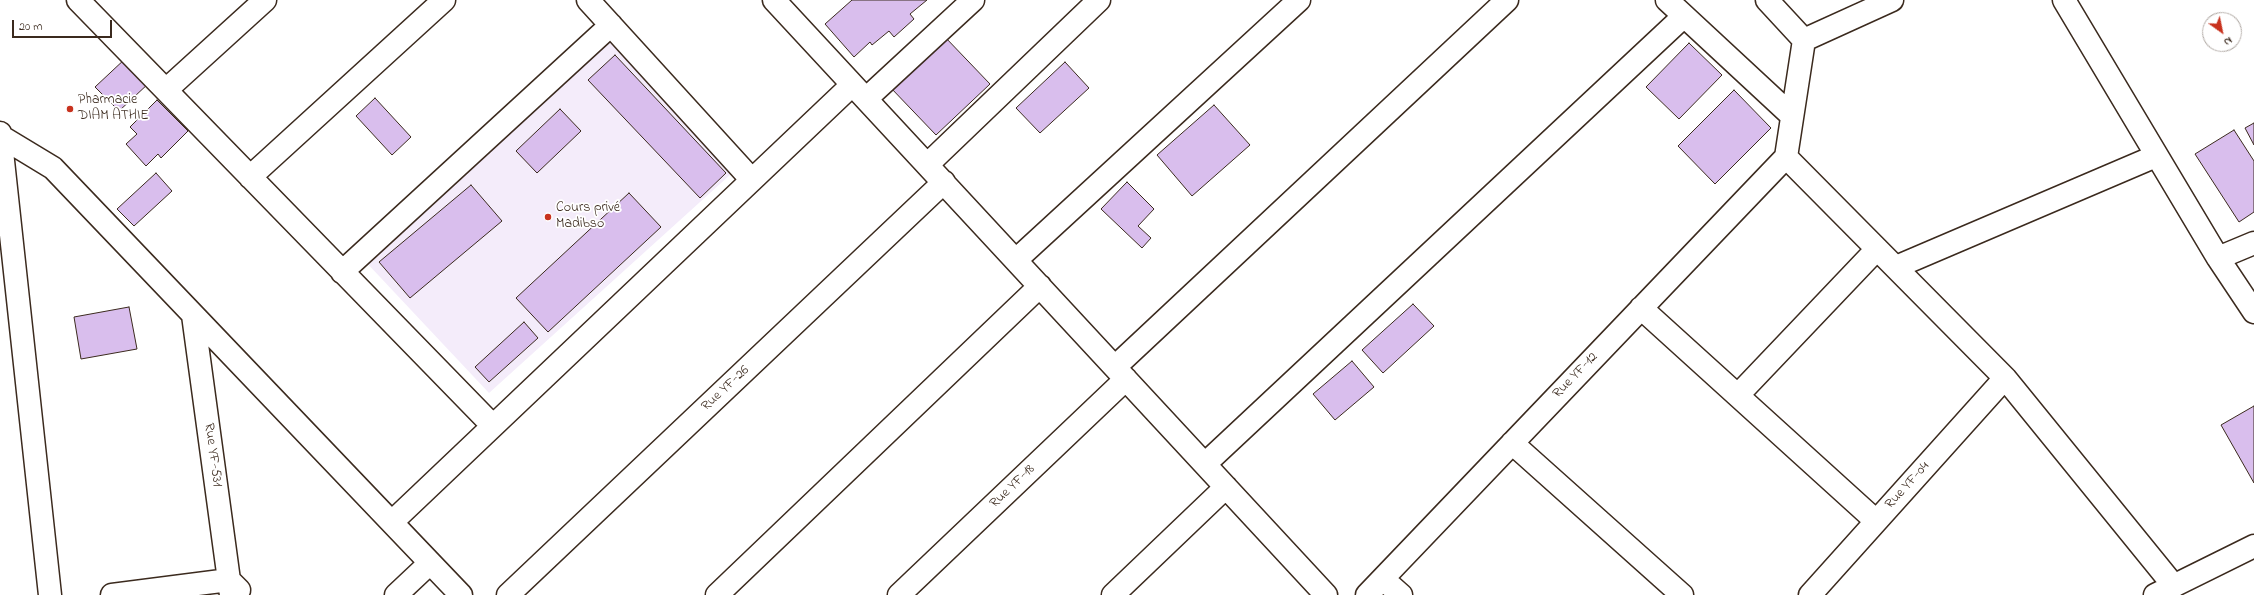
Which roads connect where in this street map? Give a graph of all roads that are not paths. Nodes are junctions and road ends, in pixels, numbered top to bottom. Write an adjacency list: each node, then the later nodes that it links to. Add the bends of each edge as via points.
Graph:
1 (78, 0): 17 (street)
2 (265, 0): 17 (street)
3 (444, 0): 25 (street)
4 (588, 0): 15 (street)
5 (774, 0): 18 (street)
6 (973, 0): 18 (street)
7 (1099, 0): 24 (street)
8 (1299, 0): 31 (street)
9 (1507, 0): 38 (street, Rue YF-18)
10 (1667, 0): 14 (street)
11 (1767, 0): 16 (street)
12 (1892, 0): 16 (street)
13 (2064, 0): 22 (street)
14 (1684, 16): 19 (street); 43 (street)
15 (611, 25): 26 (street); 33 (street)
16 (1804, 40): 19 (street)
17 (166, 90): 25 (street)
18 (859, 91): 24 (street); 26 (street)
19 (1792, 116): 23 (street)
20 (0, 133): 21 (street)
21 (0, 136): 37 (street, via 53,168); 52 (street)
22 (2156, 156): 30 (street); 32 (street)
23 (1786, 157): 29 (street); 35 (street, Rue YF-12)
24 (928, 164): 27 (street)
25 (250, 177): 33 (street)
26 (752, 180): 41 (street)
27 (944, 182): 31 (street); 56 (street, Rue YF-26)
28 (2254, 243): 30 (street)
29 (1878, 249): 32 (street); 40 (street)
30 (2218, 258): 36 (street)
31 (1016, 260): 34 (street)
32 (1896, 267): 39 (street)
33 (342, 272): 41 (street)
34 (1040, 286): 38 (street); 57 (street)
35 (1641, 308): 40 (street); 42 (street, Rue YF-12)
36 (2254, 312)
37 (193, 315): 46 (street); 50 (street, Rue YF-531)
38 (1121, 373): 43 (street); 58 (street, Rue YF-18)
39 (2005, 378): 45 (street, Rue YF-04); 51 (street)
40 (1738, 395): 45 (street)
41 (493, 426): 46 (street)
42 (1512, 443): 49 (street, Rue YF-12); 63 (street)
43 (1205, 464): 44 (street)
44 (1226, 487): 59 (street); 60 (street)
45 (1876, 521): 64 (street, Rue YF-04)
46 (392, 522): 48 (street)
47 (2254, 546): 51 (street)
48 (430, 563): 54 (street); 55 (street)
49 (1383, 579): 61 (street, Rue YF-12); 62 (street)
50 (234, 590): 53 (street)
51 (2165, 591)
52 (50, 595)
53 (112, 595)
54 (396, 595)
55 (461, 595)
56 (508, 595)
57 (717, 595)
58 (899, 595)
59 (1114, 595)
60 (1326, 595)
61 (1367, 595)
62 (1401, 595)
63 (1682, 595)
64 (1810, 595)

